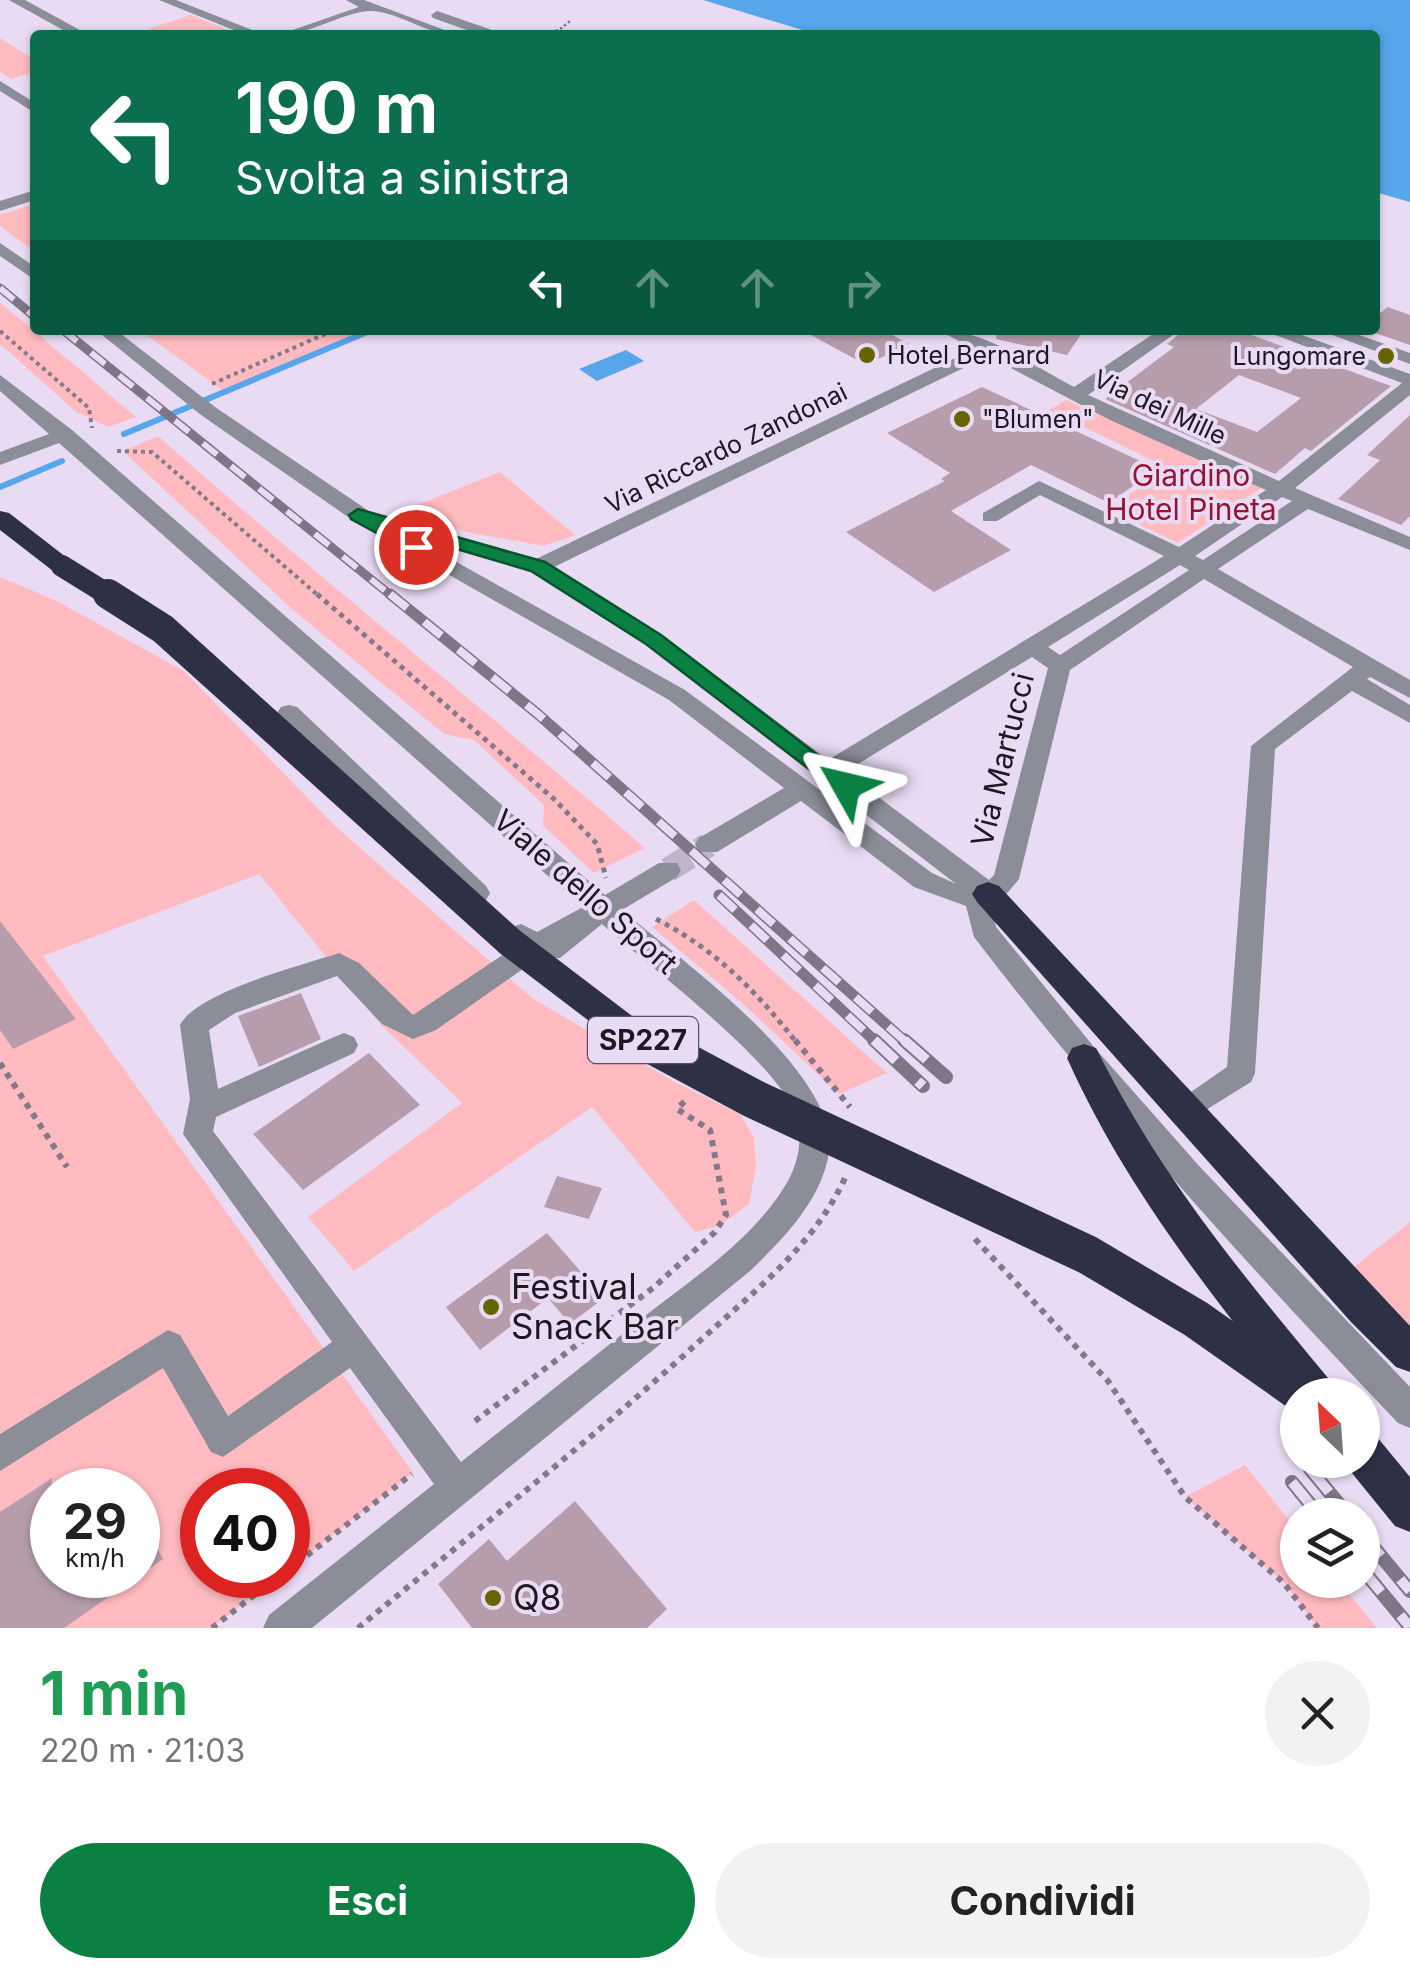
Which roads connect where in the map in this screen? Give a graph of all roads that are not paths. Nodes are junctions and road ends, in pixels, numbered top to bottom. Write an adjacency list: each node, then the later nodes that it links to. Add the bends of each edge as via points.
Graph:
1 (15, 0): 6 (street)
2 (165, 0): 7 (street)
3 (352, 0): 5 (street)
4 (396, 0): 10 (street)
5 (370, 7): 8 (street); 9 (street)
6 (72, 30)
7 (245, 30)
8 (300, 30)
9 (437, 30)
10 (479, 30)
11 (0, 84): 12 (street)
12 (30, 105)
13 (30, 197): 14 (street)
14 (0, 206)
15 (0, 248): 16 (street)
16 (30, 272)
17 (111, 335): 31 (street)
18 (960, 335): 22 (street, Via dei Mille)
19 (1163, 335): 26 (street)
20 (1284, 335): 25 (street)
21 (1342, 335): 23 (street)
22 (990, 348): 26 (street, Via dei Mille); 38 (street, Via Riccardo Zandonai)
23 (1410, 359)
24 (0, 380): 27 (street, Viale dello Sport)
25 (1410, 383): 29 (street)
26 (1076, 396): 29 (street, Via dei Mille)
27 (65, 434): 28 (street); 54 (street, Viale dello Sport)
28 (0, 459)
29 (1280, 490): 30 (street, Via dei Mille); 36 (street)
30 (1306, 501): 34 (street, Via dei Mille); 39 (street)
31 (358, 515): 38 (street); 42 (street)
32 (990, 517): 36 (street, via 1039,488)
33 (0, 518): 37 (highway)
34 (1410, 544)
35 (5, 546): 37 (highway, SP227)
36 (1180, 556): 39 (street); 41 (street)
37 (62, 566): 63 (highway, SP227, bridge, via 163,629 510,942 627,1031 752,1098 1103,1263)
38 (538, 566): 40 (street)
39 (1206, 571): 43 (street); 44 (street)
40 (654, 640): 42 (street, via 613,632 603,644); 48 (street)
41 (1034, 648): 43 (street, Via Martucci); 48 (street)
42 (614, 660): 49 (street, via 677,695)
43 (1060, 666): 53 (street, Via Martucci, via 1006,879)
44 (1360, 673): 45 (street); 47 (street); 59 (street, via 1263,746 1240,1073)
45 (1410, 690)
46 (289, 712): 55 (street)
47 (1410, 715)
48 (827, 772): 53 (street)
49 (801, 789): 50 (street); 52 (street)
50 (708, 845)
51 (668, 870): 54 (street)
52 (923, 880): 53 (street, via 961,897); 56 (street)
53 (988, 894): 56 (street, via 979,907 983,930); 62 (highway)
54 (604, 909): 55 (street, via 550,951); 70 (street, Viale dello Sport, via 776,1065 809,1110 814,1150 799,1190 740,1261)
55 (534, 947): 60 (street, via 414,1027 339,964 225,1006 194,1025)
56 (1024, 984): 58 (street)
57 (344, 1045): 60 (street)
58 (1084, 1058): 64 (highway, via 1135,1160); 65 (street, via 1191,1182)
59 (1201, 1101)
60 (201, 1110): 61 (street, via 198,1134)
61 (354, 1346): 66 (street, via 222,1440 168,1346); 70 (street)
62 (1410, 1353)
63 (1281, 1378)
64 (1303, 1378)
65 (1410, 1410)
66 (0, 1454)
67 (1380, 1456): 69 (highway)
68 (1380, 1474): 71 (highway)
69 (1410, 1480)
70 (458, 1487): 72 (street, Viale dello Sport)
71 (1410, 1510)
72 (282, 1628)

